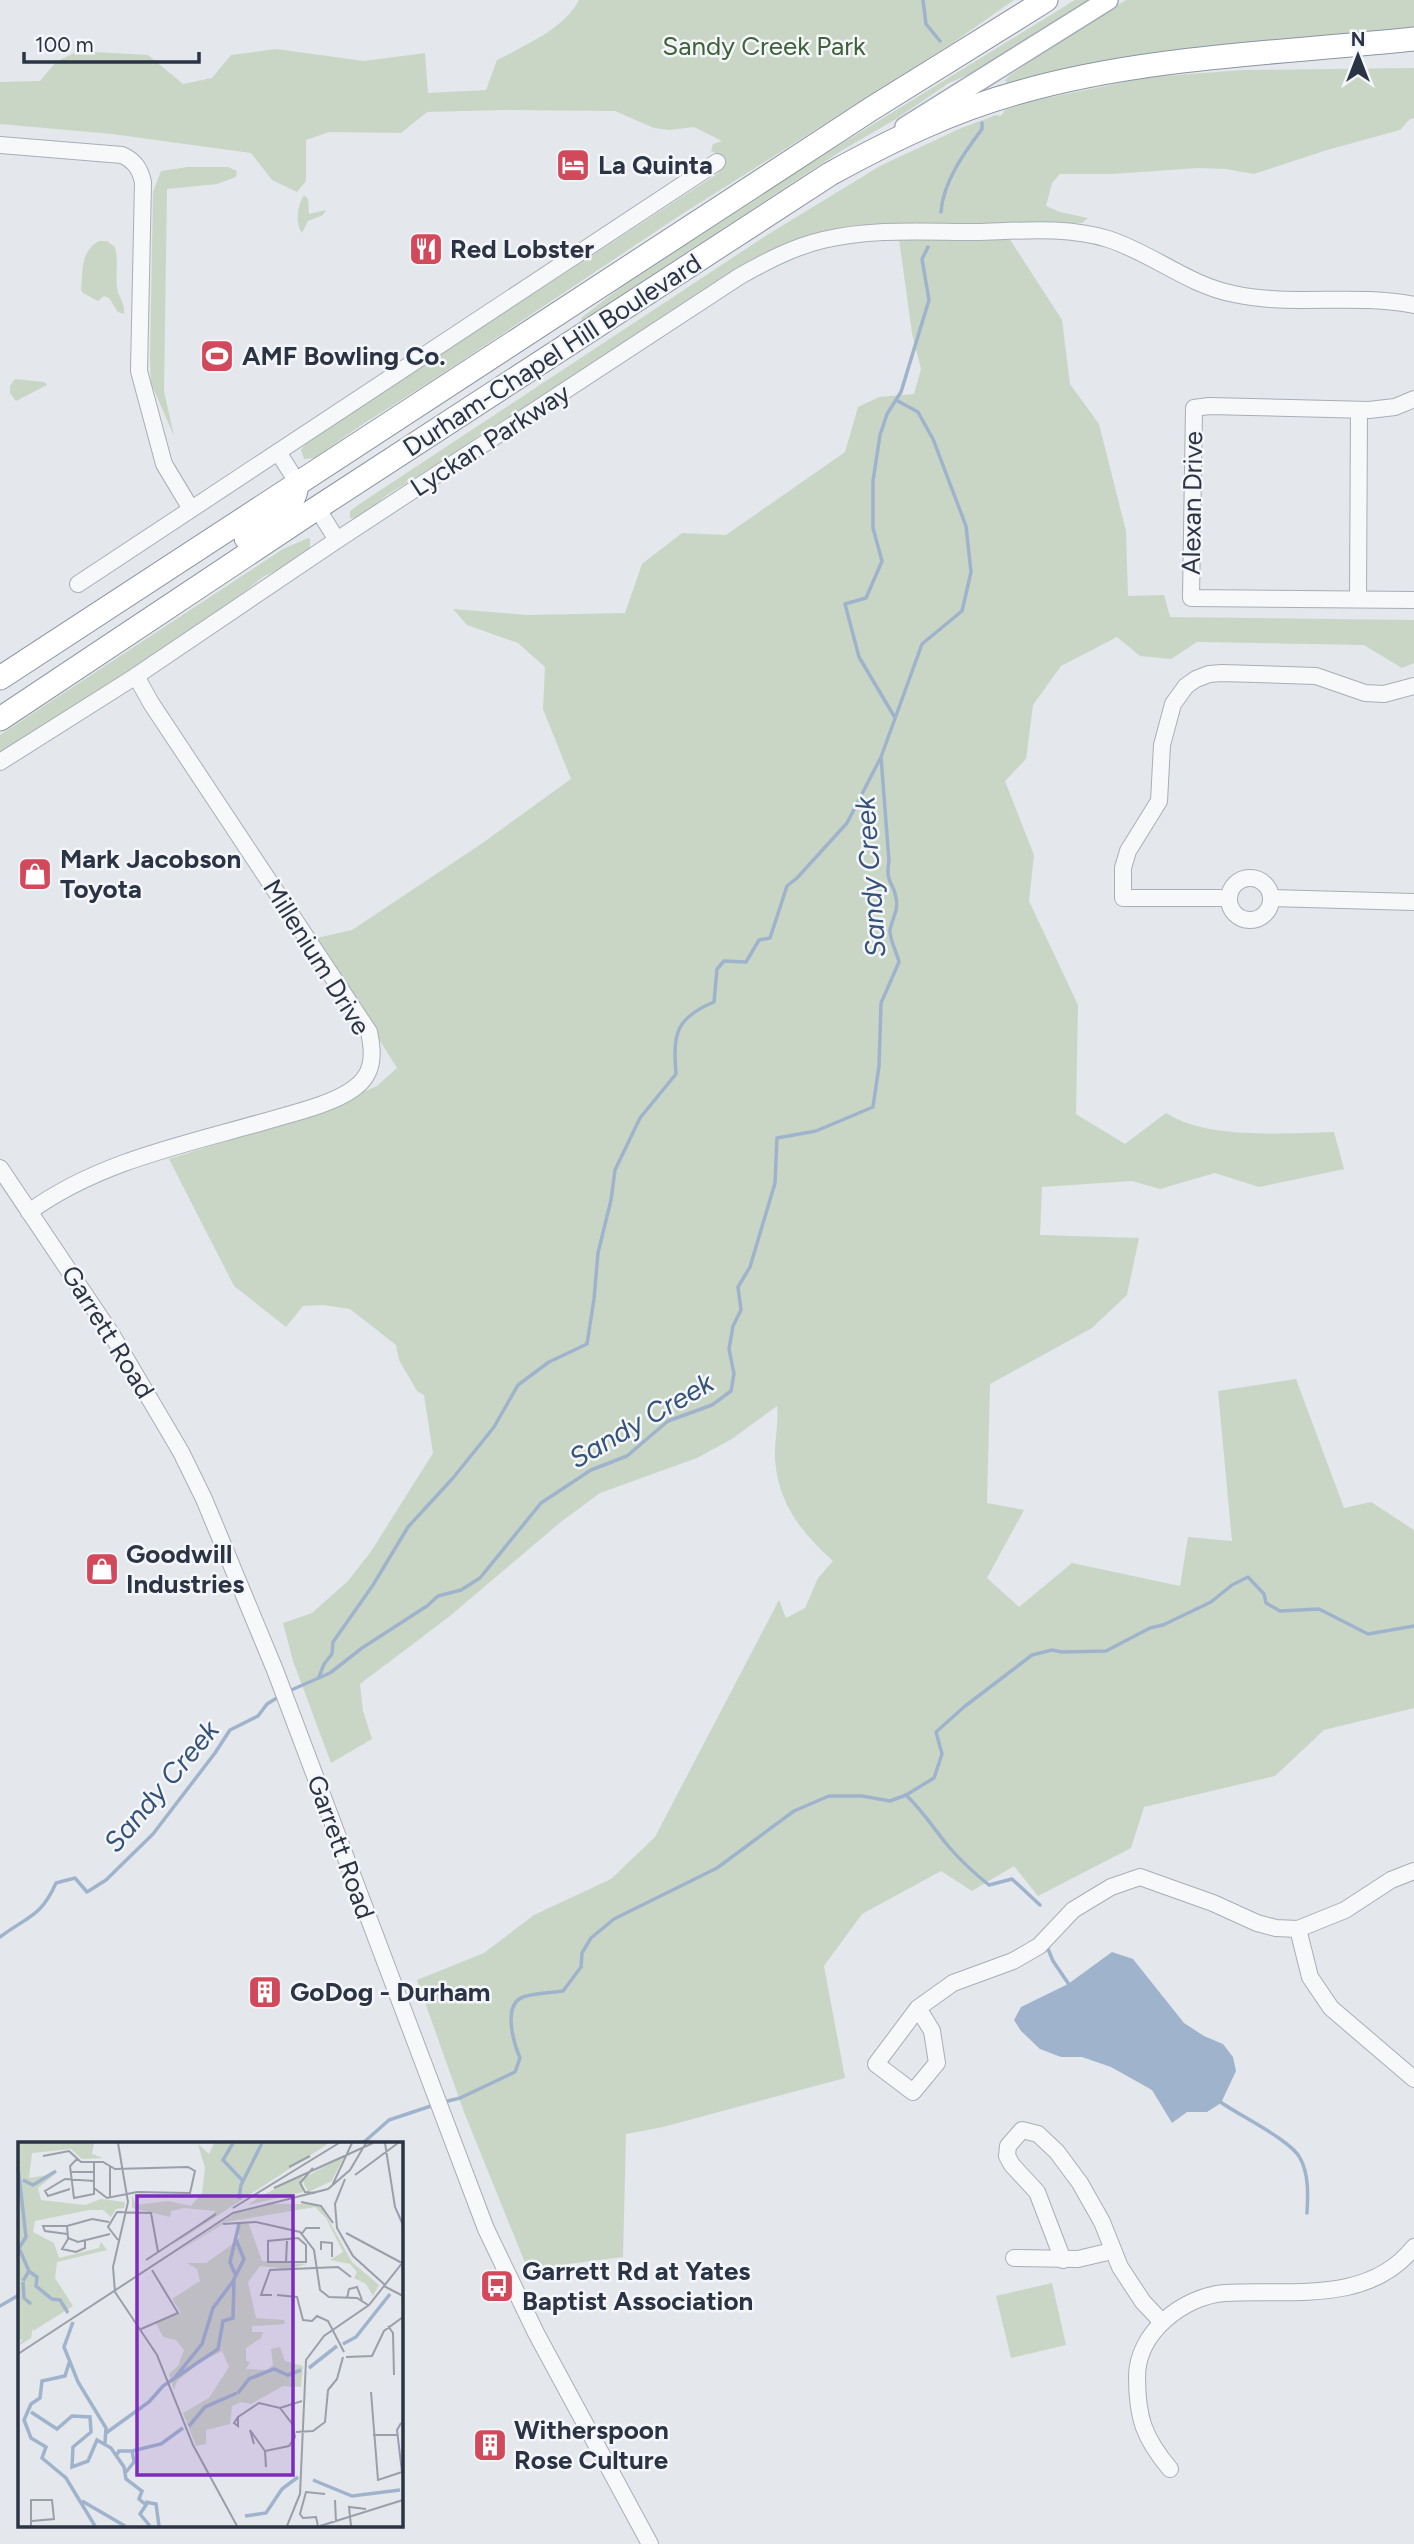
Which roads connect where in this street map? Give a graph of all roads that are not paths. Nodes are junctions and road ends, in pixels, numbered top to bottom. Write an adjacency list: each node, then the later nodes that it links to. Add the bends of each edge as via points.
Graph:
1 (1046, 0): 10 (highway, Durham-Chapel Hill Boulevard)
2 (1108, 0): 8 (main road, Durham-Chapel Hill Boulevard)
3 (1414, 39): 5 (highway)
4 (1414, 55): 5 (highway)
5 (1187, 62): 8 (highway, via 1087,77 1001,97 900,138)
6 (0, 145): 16 (street, via 122,155 141,172 139,371 164,464)
7 (717, 162): 13 (street)
8 (830, 174): 15 (highway, Durham-Chapel Hill Boulevard)
9 (1414, 305): 17 (street, Lyckan Parkway, via 1237,295 1205,286 1110,240 1082,233 869,233 821,240 740,276)
10 (436, 391): 14 (highway, Durham-Chapel Hill Boulevard); 15 (highway, via 318,490)
11 (1414, 399): 12 (street, Alexan Drive, via 1395,407)
12 (1359, 410): 19 (street); 19 (street, Alexan Drive, via 1194,408 1191,598)
13 (278, 452): 14 (street); 16 (street)
14 (297, 482): 21 (highway, via 289,507); 23 (highway, Durham-Chapel Hill Boulevard)
15 (317, 508): 17 (street); 21 (highway, Durham-Chapel Hill Boulevard)
16 (191, 509): 18 (street)
17 (337, 540): 22 (street, Lyckan Parkway)
18 (78, 584)
19 (1357, 599): 20 (street, Alexan Drive)
20 (1414, 600)
21 (132, 631): 25 (highway, Durham-Chapel Hill Boulevard)
22 (136, 676): 26 (street, Lyckan Parkway); 31 (street, Millenium Drive, via 369,1032 371,1067 354,1089 317,1105 110,1167)
23 (0, 678)
24 (1414, 686): 27 (street, via 1384,694 1366,693 1316,676 1246,672 1209,674 1186,686 1173,704 1165,730 1159,801 1128,851 1123,898)
25 (0, 719)
26 (0, 762)
27 (1229, 898): 28 (street, via 1234,885 1246,878 1260,880); 28 (street, via 1233,911 1251,920 1263,915)
28 (1271, 898): 29 (street)
29 (1414, 902)
30 (0, 1168): 31 (street, Garrett Road)
31 (29, 1212): 42 (street, Garrett Road, via 98,1313 181,1452 219,1533 481,2219)
32 (1414, 1871): 33 (street, via 1345,1910)
33 (1298, 1929): 34 (street, via 1257,1923 1140,1877 1111,1887 1073,1910 1039,1946 1013,1961 953,1983); 35 (street, via 1310,1977 1331,2008)
34 (918, 2008): 34 (street, via 876,2064 913,2092 937,2063 932,2031)
35 (1414, 2079)
36 (1414, 2247): 40 (street, via 1379,2277 1361,2284 1319,2292 1223,2293 1188,2305)
37 (1112, 2251): 39 (street); 39 (street, via 1102,2222 1057,2152 1038,2134 1022,2130 1008,2146 1007,2156 1037,2192); 40 (street, via 1143,2302)
38 (1014, 2258): 39 (street)
39 (1063, 2260)
40 (1162, 2322): 41 (street, via 1137,2366 1138,2405 1144,2432)
41 (1170, 2469)
42 (650, 2544)

